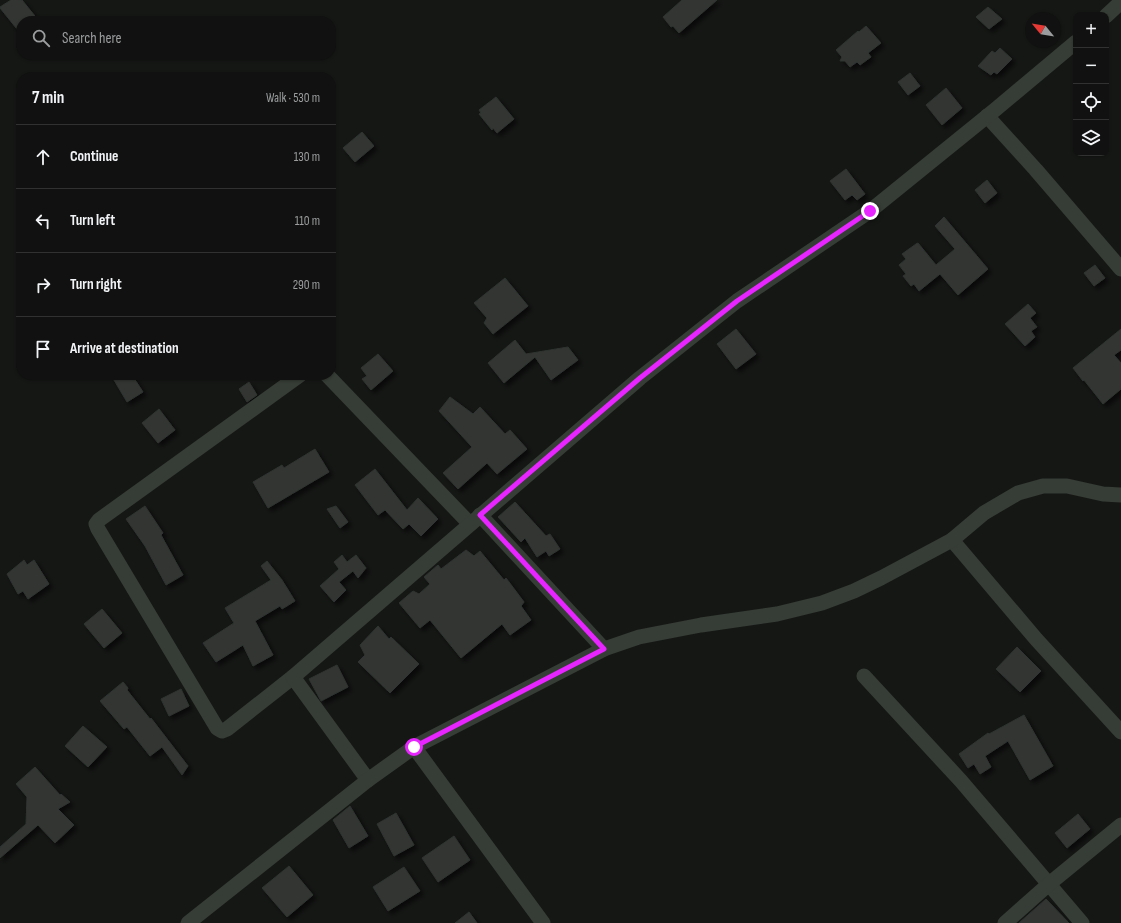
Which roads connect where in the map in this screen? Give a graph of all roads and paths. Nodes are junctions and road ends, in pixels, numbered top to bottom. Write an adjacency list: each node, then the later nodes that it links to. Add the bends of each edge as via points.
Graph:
1 (1121, 2): 2 (street)
2 (1109, 13)
3 (1073, 45): 4 (street)
4 (988, 116): 5 (street); 9 (street, via 870,211 737,301 640,378)
5 (1121, 269)
6 (293, 380): 13 (street, via 96,524 217,728 222,731 228,729)
7 (332, 380): 9 (street)
8 (1121, 495): 10 (street, via 1067,486 1043,486 1018,493 984,513)
9 (475, 520): 11 (street); 13 (street)
10 (952, 540): 11 (street, via 881,578 822,603 777,614 639,637); 14 (street, via 1036,639)
11 (604, 649): 15 (street)
12 (864, 676): 18 (street, via 961,781)
13 (293, 677): 16 (street)
14 (1121, 732)
15 (414, 747): 16 (street); 20 (street)
16 (368, 780): 19 (street)
17 (1121, 825): 18 (street)
18 (1049, 884): 21 (street); 22 (street)
19 (188, 923)
20 (543, 923)
21 (1005, 923)
22 (1082, 923)

